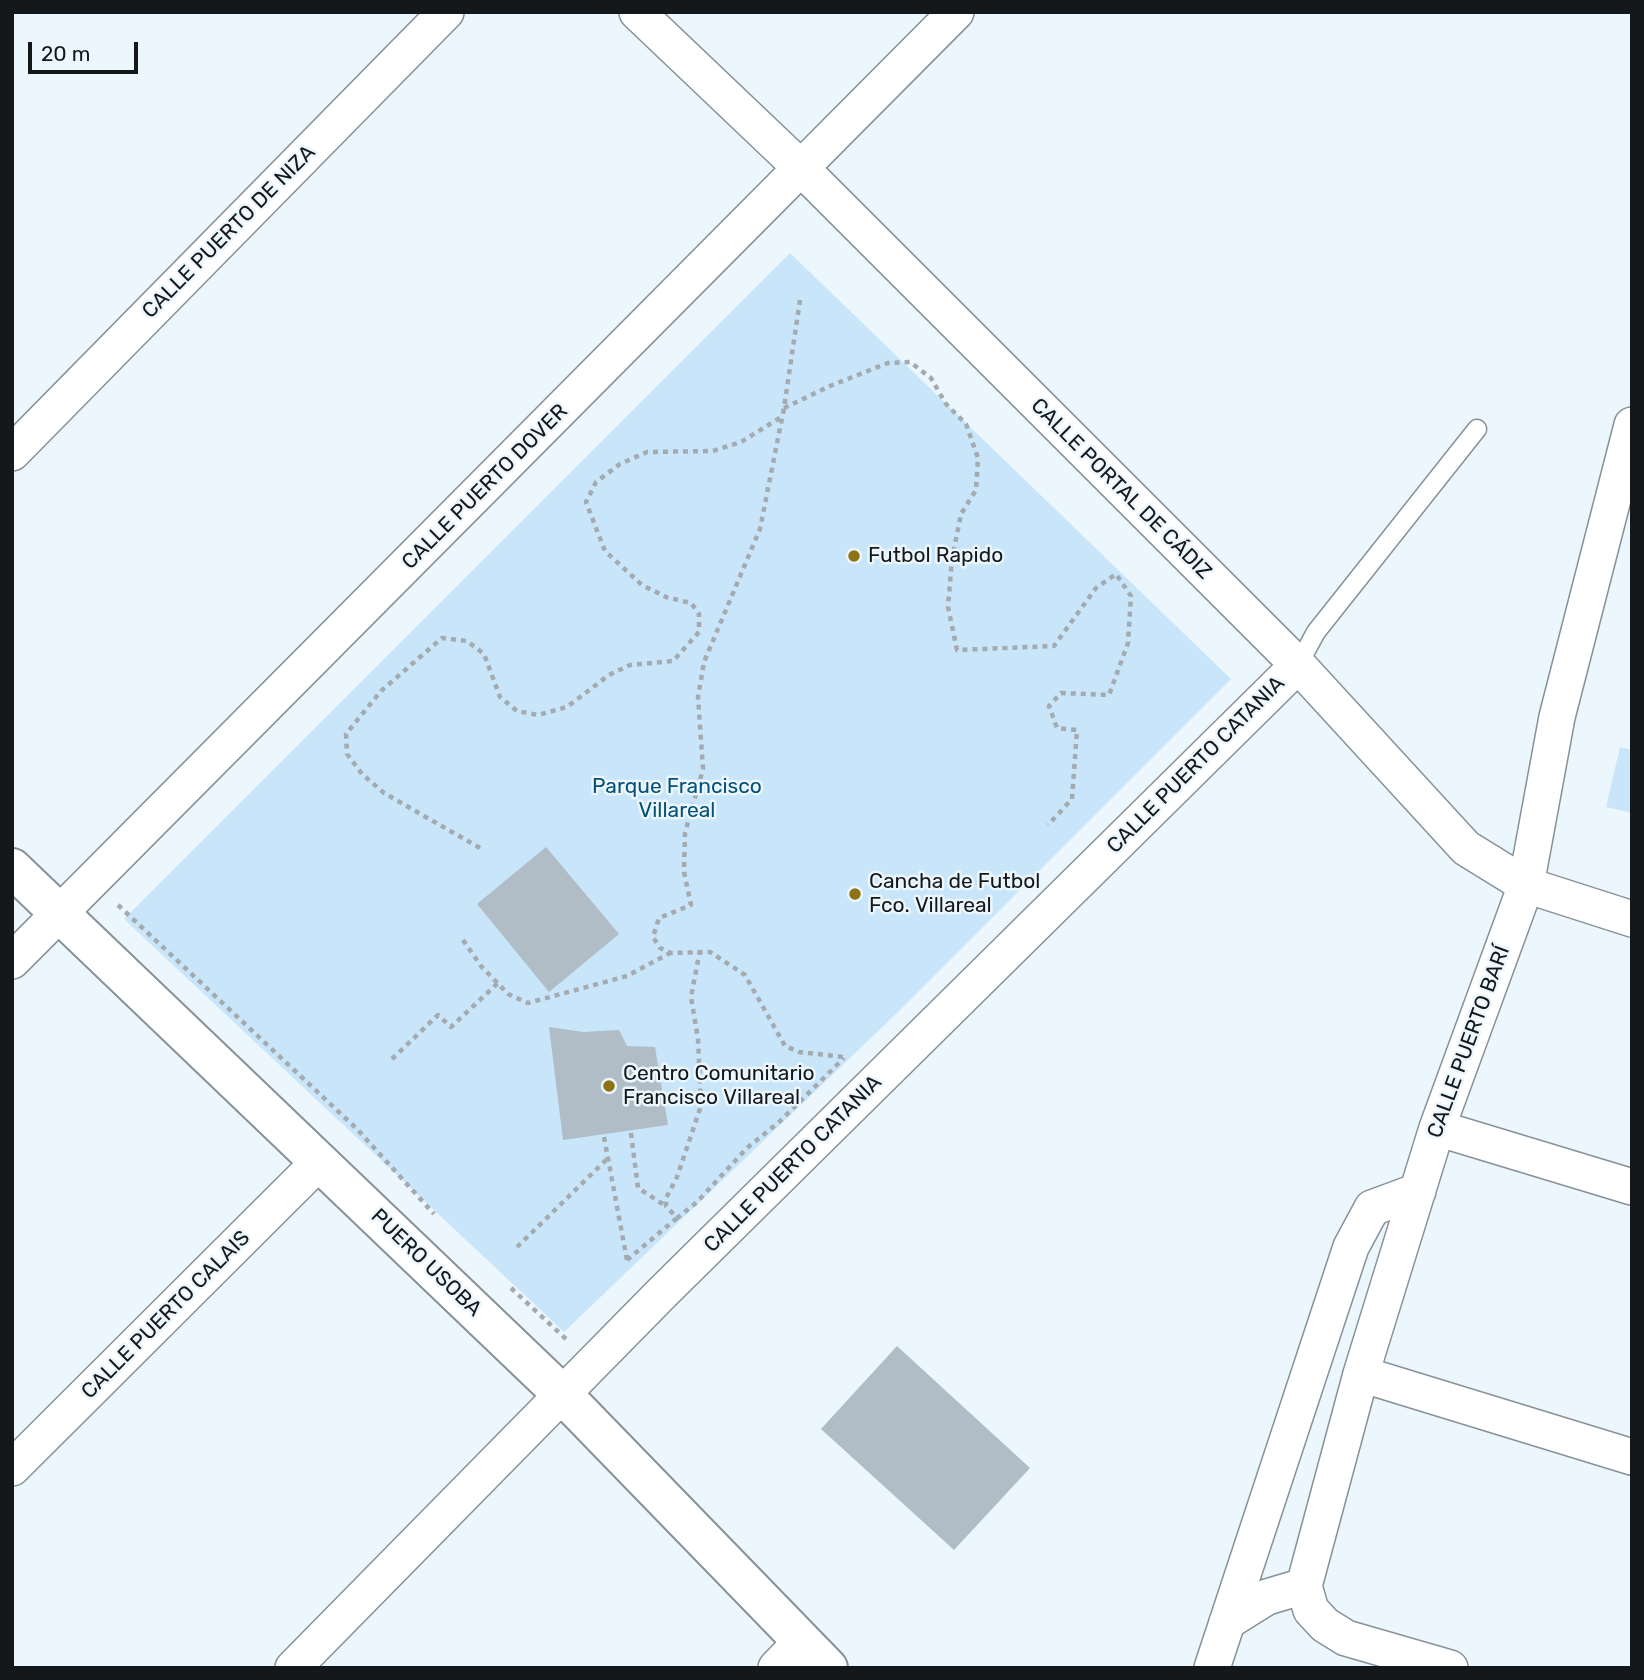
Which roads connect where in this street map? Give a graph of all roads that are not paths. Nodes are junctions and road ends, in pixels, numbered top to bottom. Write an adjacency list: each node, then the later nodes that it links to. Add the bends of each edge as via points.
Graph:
1 (446, 12): 7 (street, CALLE PUERTO DE NIZA)
2 (638, 12): 4 (street, CALLE PORTAL DE CÁDIZ)
3 (956, 12): 4 (street, CALLE PUERTO DOVER)
4 (802, 169): 8 (street, CALLE PORTAL DE CÁDIZ); 11 (street, CALLE PUERTO DOVER)
5 (1632, 425): 10 (street, CALLE PUERTO BARÍ, via 1557,717)
6 (1477, 429): 8 (lane, via 1317,632)
7 (12, 453)
8 (1298, 665): 10 (street, CALLE PORTAL DE CÁDIZ, via 1466,848); 19 (street, CALLE PUERTO CATANIA, via 672,1283)
9 (12, 868): 11 (street, PUERO USOBA)
10 (1526, 886): 12 (street, CALLE PORTAL DE CÁDIZ); 14 (street, CALLE PUERTO BARÍ)
11 (60, 912): 13 (street, CALLE PUERTO DOVER); 15 (street, PUERO USOBA)
12 (1632, 919)
13 (12, 961)
14 (1437, 1128): 16 (street); 17 (street, CALLE PUERTO BARÍ)
15 (320, 1161): 19 (street, PUERO USOBA); 21 (street, CALLE PUERTO CALAIS)
16 (1632, 1187)
17 (1418, 1191): 18 (street, CALLE PUERTO BARÍ); 23 (street, via 1372,1208 1351,1247)
18 (1362, 1374): 20 (street); 22 (street, CALLE PUERTO BARÍ)
19 (564, 1396): 24 (street, PUERO USOBA); 25 (street, CALLE PUERTO CATANIA)
20 (1632, 1457)
21 (12, 1468)
22 (1304, 1586): 23 (street, via 1267,1597); 28 (street, via 1311,1610 1346,1638)
23 (1227, 1622): 27 (street)
24 (788, 1655): 26 (street, PUERO USOBA)
25 (293, 1668)
26 (828, 1668)
27 (1212, 1668)
28 (1450, 1668)

